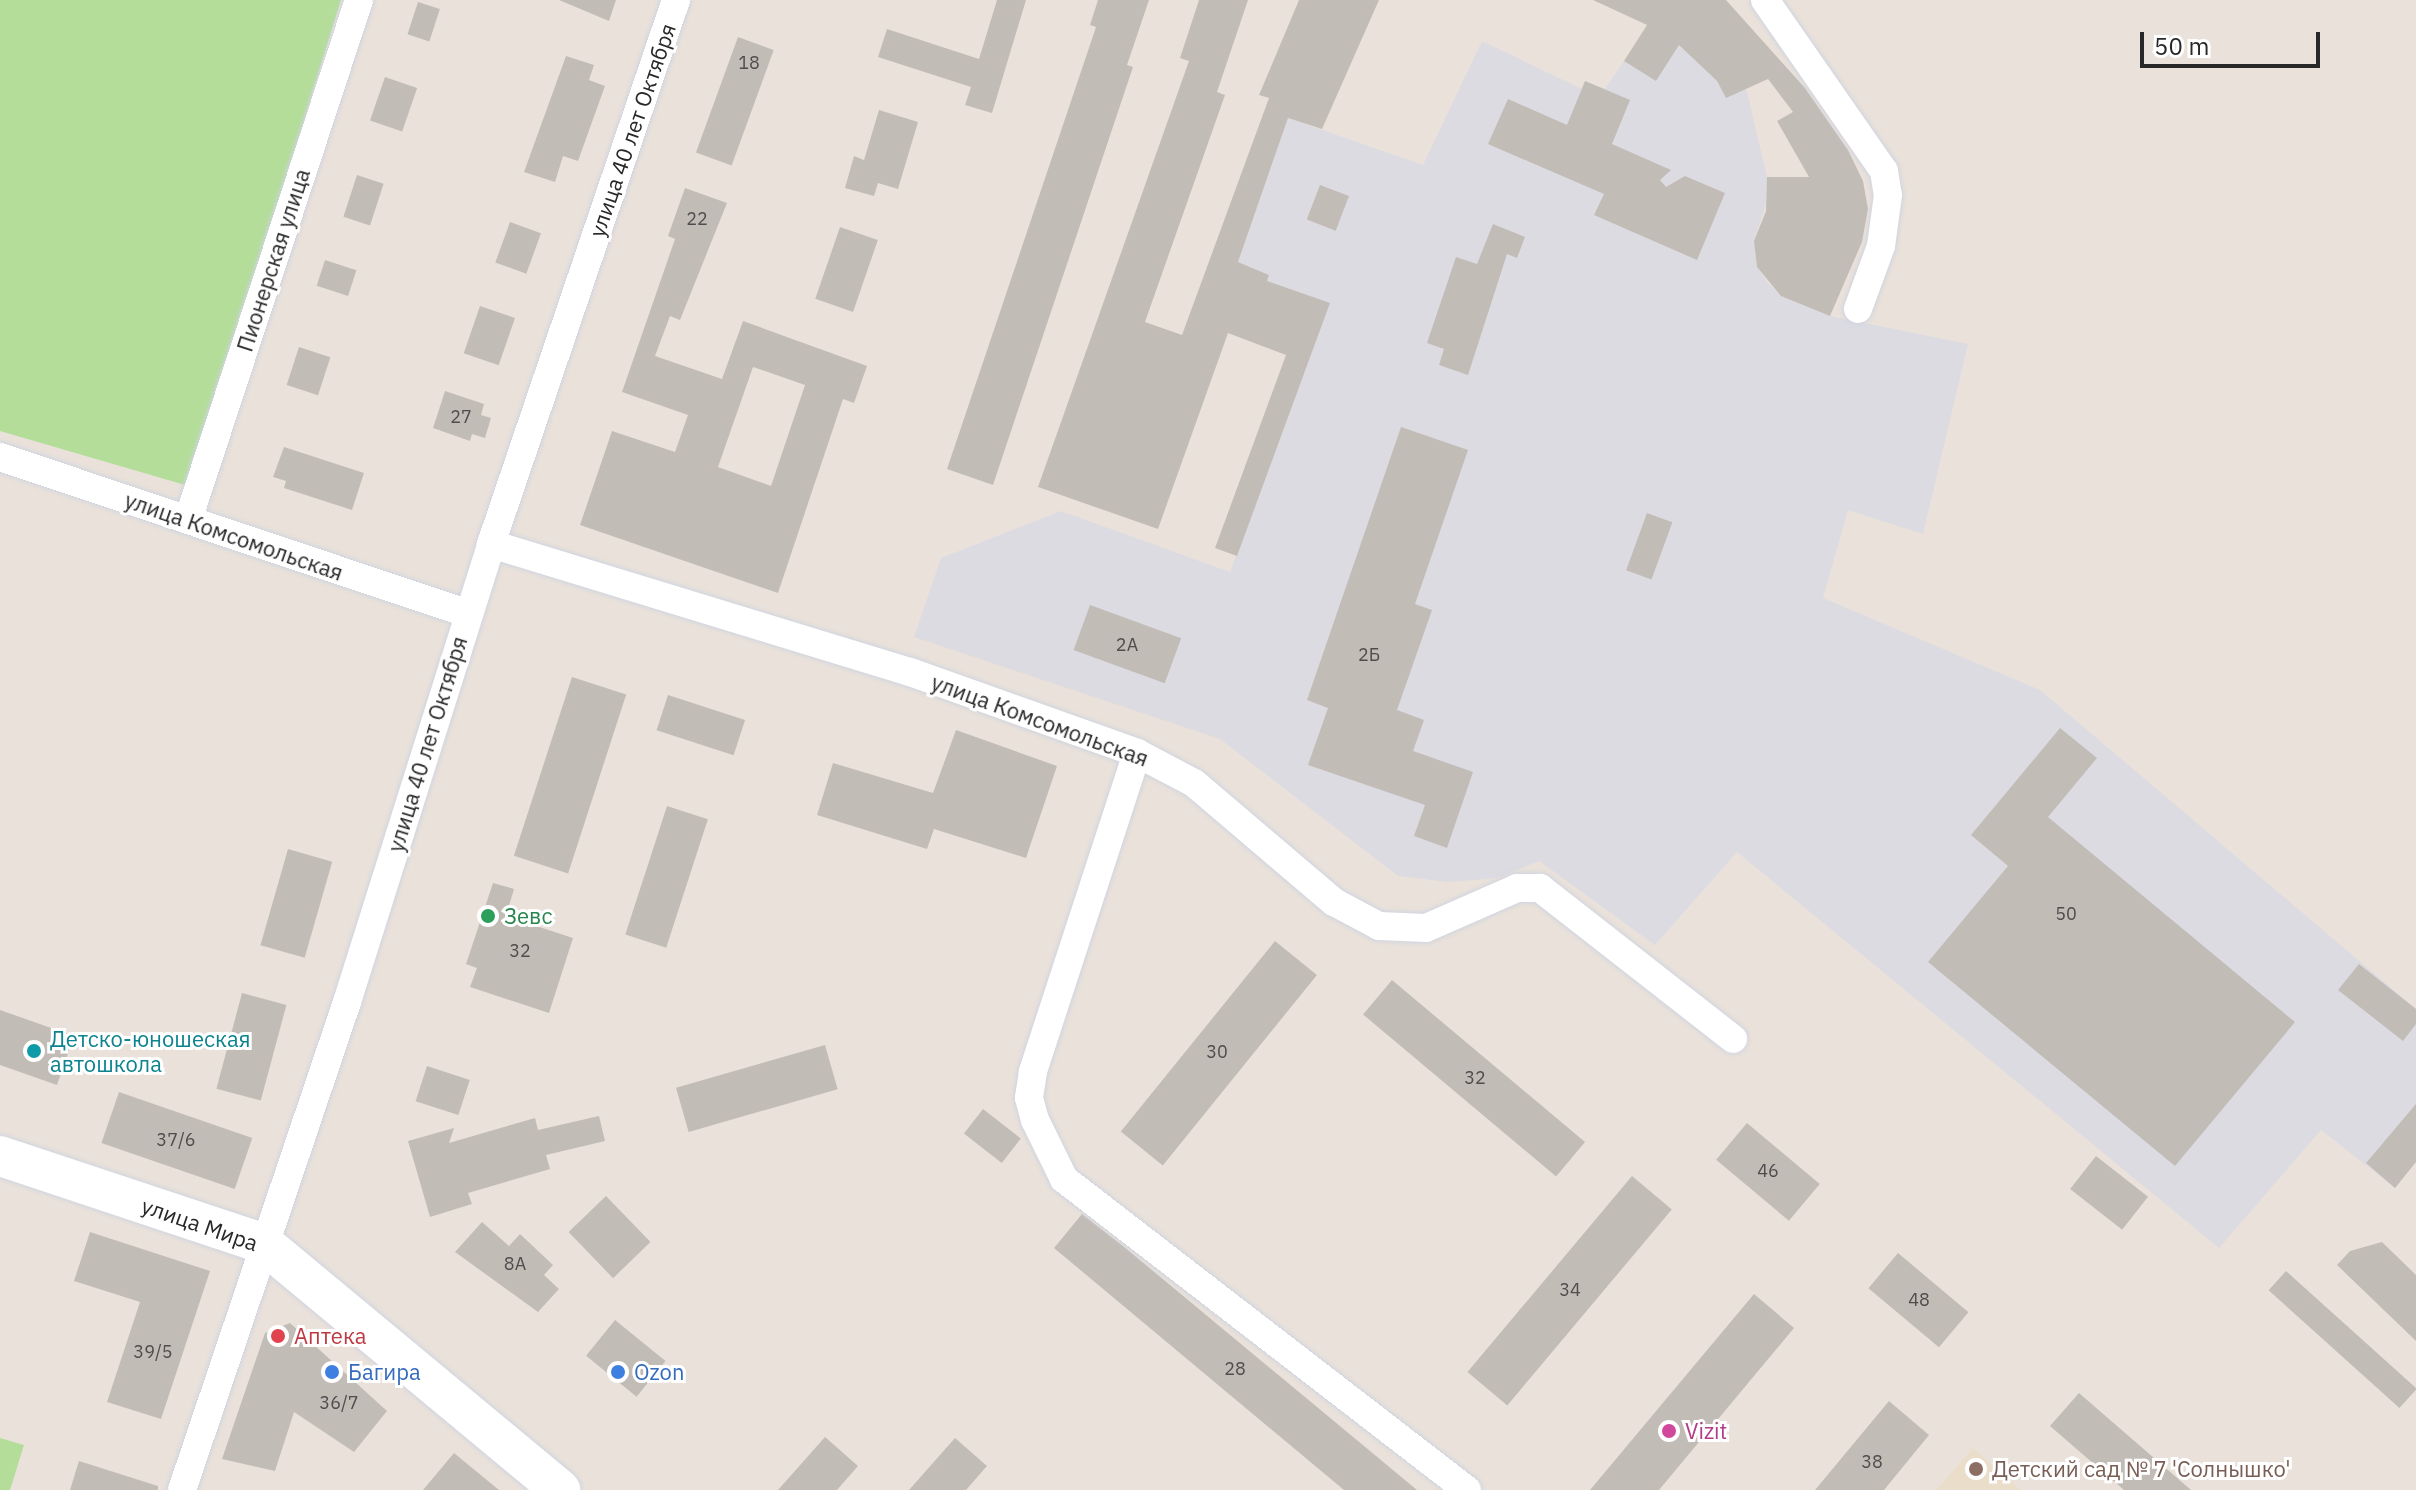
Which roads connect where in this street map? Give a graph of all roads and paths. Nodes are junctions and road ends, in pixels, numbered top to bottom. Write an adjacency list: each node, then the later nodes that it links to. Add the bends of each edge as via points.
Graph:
1 (359, 0): 6 (street, Пионерская улица)
2 (676, 0): 7 (street, улица 40 лет Октября)
3 (1765, 0): 4 (street, via 1884,171 1888,195 1881,246)
4 (1858, 309)
5 (0, 457): 6 (street, улица Комсомольская)
6 (188, 520): 8 (street, улица Комсомольская)
7 (491, 544): 8 (street, улица 40 лет Октября); 9 (street, улица Комсомольская, via 910,672)
8 (468, 614): 12 (street, улица 40 лет Октября, via 347,1002)
9 (1137, 753): 10 (street, улица Комсомольская, via 1194,783 1334,902 1379,926 1426,928 1517,888 1540,888); 15 (street, via 1033,1072 1029,1098 1035,1120 1064,1179)
10 (1733, 1039)
11 (0, 1156): 12 (street, улица Мира)
12 (264, 1244): 13 (street, улица 40 лет Октября); 14 (street, улица Мира)
13 (182, 1490)
14 (560, 1490)
15 (1467, 1490)

